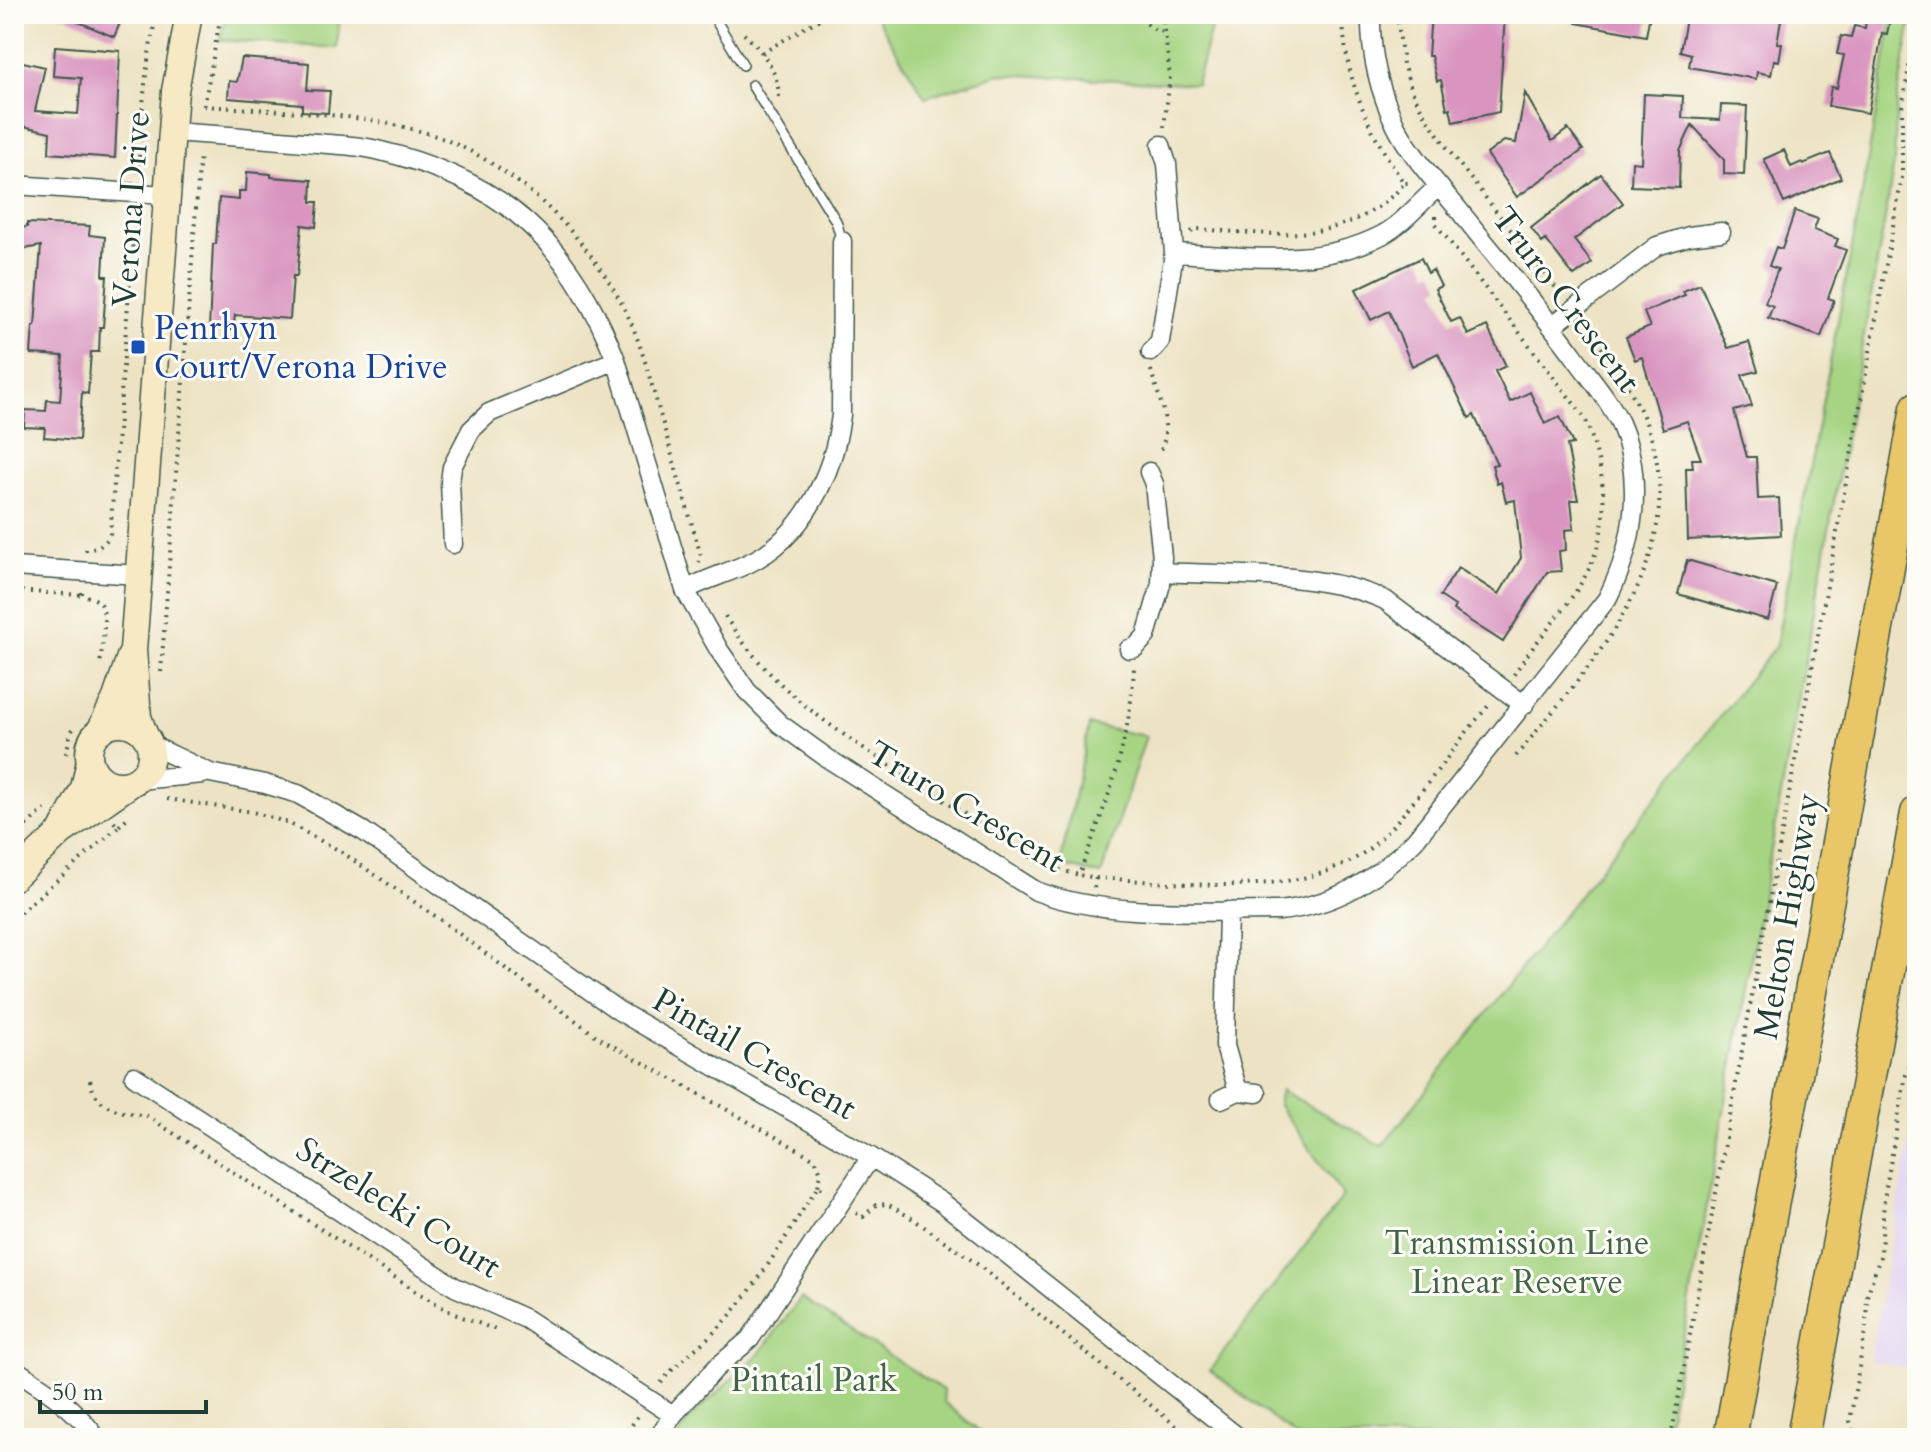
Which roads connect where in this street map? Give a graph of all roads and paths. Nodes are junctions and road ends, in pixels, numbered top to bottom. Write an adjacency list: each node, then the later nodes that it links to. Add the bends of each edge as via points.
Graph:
1 (157, 14): 22 (path, via 143,93)
2 (189, 14): 16 (street, Verona Drive)
3 (221, 14): 17 (path)
4 (712, 14): 14 (lane)
5 (828, 14): 13 (path)
6 (1134, 14): 12 (path)
7 (1163, 14): 12 (path)
8 (1343, 14): 19 (path, via 1357,96 1378,144)
9 (1371, 14): 21 (street, Truro Crescent, via 1375,63 1386,102)
10 (1397, 14): 27 (path, via 1403,64 1424,114 1559,292)
11 (1917, 20): 79 (path, via 1903,98 1899,193)
12 (1165, 32): 18 (path, via 1170,77)
13 (762, 53)
14 (743, 65)
15 (752, 85): 25 (lane, via 836,221)
16 (171, 132): 17 (street, Truro Crescent); 23 (street, Verona Drive)
17 (201, 134): 30 (street, Truro Crescent, via 375,149 427,166 501,201 537,230 568,266 593,306); 45 (path)
18 (1161, 145): 26 (street)
19 (1404, 183): 21 (path); 26 (path, via 1371,212 1339,227 1306,234 1197,229)
20 (14, 185): 22 (street)
21 (1432, 192): 26 (street, via 1385,233 1336,253 1300,258); 28 (street, Truro Crescent); 46 (path, via 1436,224 1585,418 1599,454 1604,488 1603,521 1582,581)
22 (137, 193): 23 (street); 36 (path, via 110,535 96,549 86,549)
23 (166, 195): 38 (street, Verona Drive)
24 (1721, 232): 27 (street, via 1657,246)
25 (842, 241): 39 (street, via 841,415 828,473 799,520 770,550)
26 (1174, 247): 29 (street, via 1160,341)
27 (1567, 314): 28 (street); 50 (path, via 1578,328 1588,329 1632,393 1648,429 1659,510 1643,579 1627,610)
28 (1552, 326): 47 (street, Truro Crescent, via 1621,425 1634,483 1632,521 1621,571 1607,599)
29 (1151, 352): 32 (path, via 1150,372 1165,415)
30 (616, 360): 34 (street, via 489,413 471,430 452,467); 39 (street, Truro Crescent)
31 (1917, 408): 80 (highway, Melton Highway)
32 (1163, 446)
33 (1149, 472): 37 (street)
34 (453, 544)
35 (14, 567): 36 (street)
36 (83, 572): 38 (street); 41 (path)
37 (1162, 572): 42 (street, via 1146,636); 46 (street, via 1318,581 1370,593)
38 (138, 575): 43 (street, Verona Drive)
39 (685, 590): 62 (street, Truro Crescent, via 733,672 780,724 1036,891)
40 (14, 591): 41 (path)
41 (82, 595): 44 (path, via 102,605)
42 (1132, 649): 61 (path, via 1125,742 1079,875)
43 (133, 650): 48 (street, Verona Drive, via 116,698); 49 (street, Verona Drive, via 138,717)
44 (99, 670)
45 (160, 676)
46 (1504, 690): 47 (street); 61 (path, via 1386,833 1351,860 1323,873 1269,885)
47 (1524, 705): 63 (street, Truro Crescent, via 1415,840 1367,882 1305,908)
48 (89, 726): 49 (street, via 129,724); 51 (street, via 91,744); 51 (path, via 66,747)
49 (147, 740): 52 (street, Pintail Crescent); 53 (street, via 150,763)
50 (1516, 756)
51 (78, 760): 53 (street, via 113,785); 58 (street, via 84,788)
52 (210, 773): 53 (street, Pintail Crescent); 68 (street, Pintail Crescent, via 281,788 331,811 619,1011)
53 (134, 782): 58 (street)
54 (165, 799): 69 (path, via 253,812 288,823 340,851 599,1038 815,1159 821,1173)
55 (47, 807): 59 (path)
56 (1917, 813): 81 (highway)
57 (118, 827): 64 (path)
58 (61, 832): 60 (street)
59 (14, 836)
60 (14, 877)
61 (1096, 878): 62 (path)
62 (1092, 906): 63 (street, Truro Crescent)
63 (1228, 911): 67 (street, via 1225,1046)
64 (14, 918)
65 (1917, 1050): 82 (path, via 1906,1075 1884,1199 1881,1254 1867,1296 1850,1421)
66 (134, 1076): 72 (street, Strzelecki Court, via 455,1287 526,1319)
67 (1239, 1094)
68 (871, 1157): 70 (street); 78 (street, Pintail Crescent, via 976,1226)
69 (818, 1186): 70 (path); 72 (path, via 749,1292)
70 (841, 1202): 73 (street, via 750,1339); 77 (path, via 863,1217 876,1205 887,1204 913,1219 977,1264)
71 (14, 1369): 74 (street, via 44,1387)
72 (649, 1399): 73 (street, Strzelecki Court); 75 (path)
73 (673, 1415): 76 (street)
74 (96, 1438)
75 (623, 1438)
76 (658, 1438)
77 (1191, 1438)
78 (1239, 1438)
79 (1671, 1438)
80 (1730, 1438)
81 (1803, 1438)
82 (1855, 1438)

